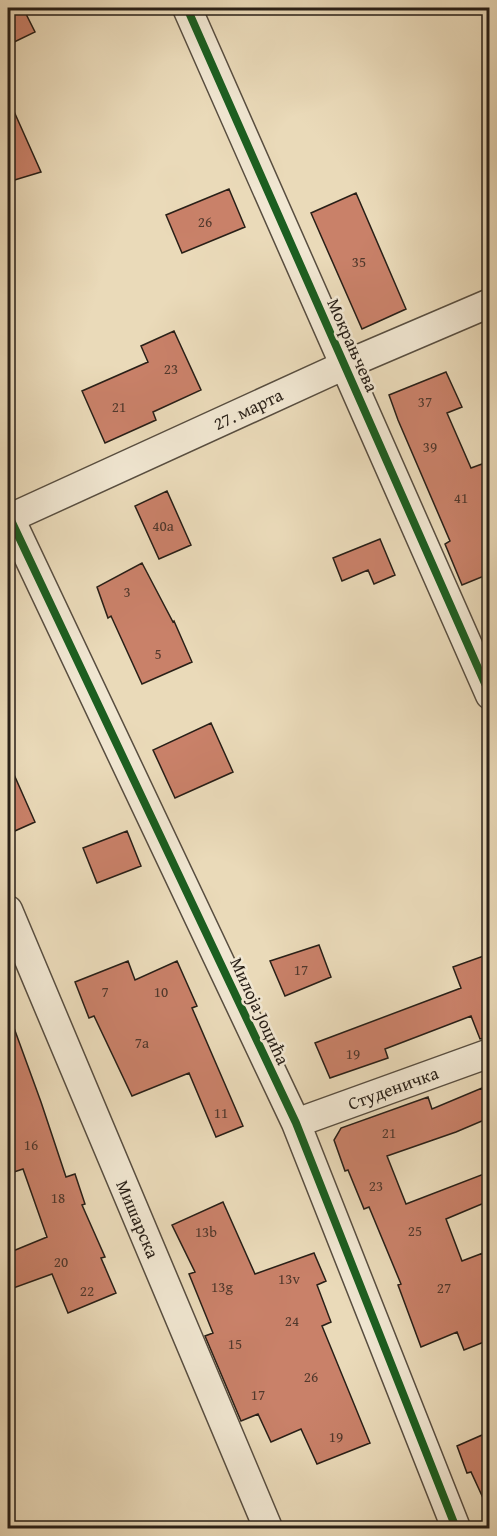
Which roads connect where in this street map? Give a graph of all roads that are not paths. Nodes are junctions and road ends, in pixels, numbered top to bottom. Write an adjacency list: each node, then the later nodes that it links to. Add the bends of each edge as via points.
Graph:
1 (187, 8): 3 (street, Мокрањчева)
2 (489, 303): 3 (street, 27. марта)
3 (345, 365): 4 (street, 27. марта); 5 (street, Мокрањчева)
4 (8, 517): 8 (street, Милоја Јоцића)
5 (488, 686)
6 (8, 910): 9 (street, Мишарска)
7 (489, 1053): 8 (street, Студеничка)
8 (296, 1123): 10 (street, Милоја Јоцића)
9 (267, 1528)
10 (456, 1528)

